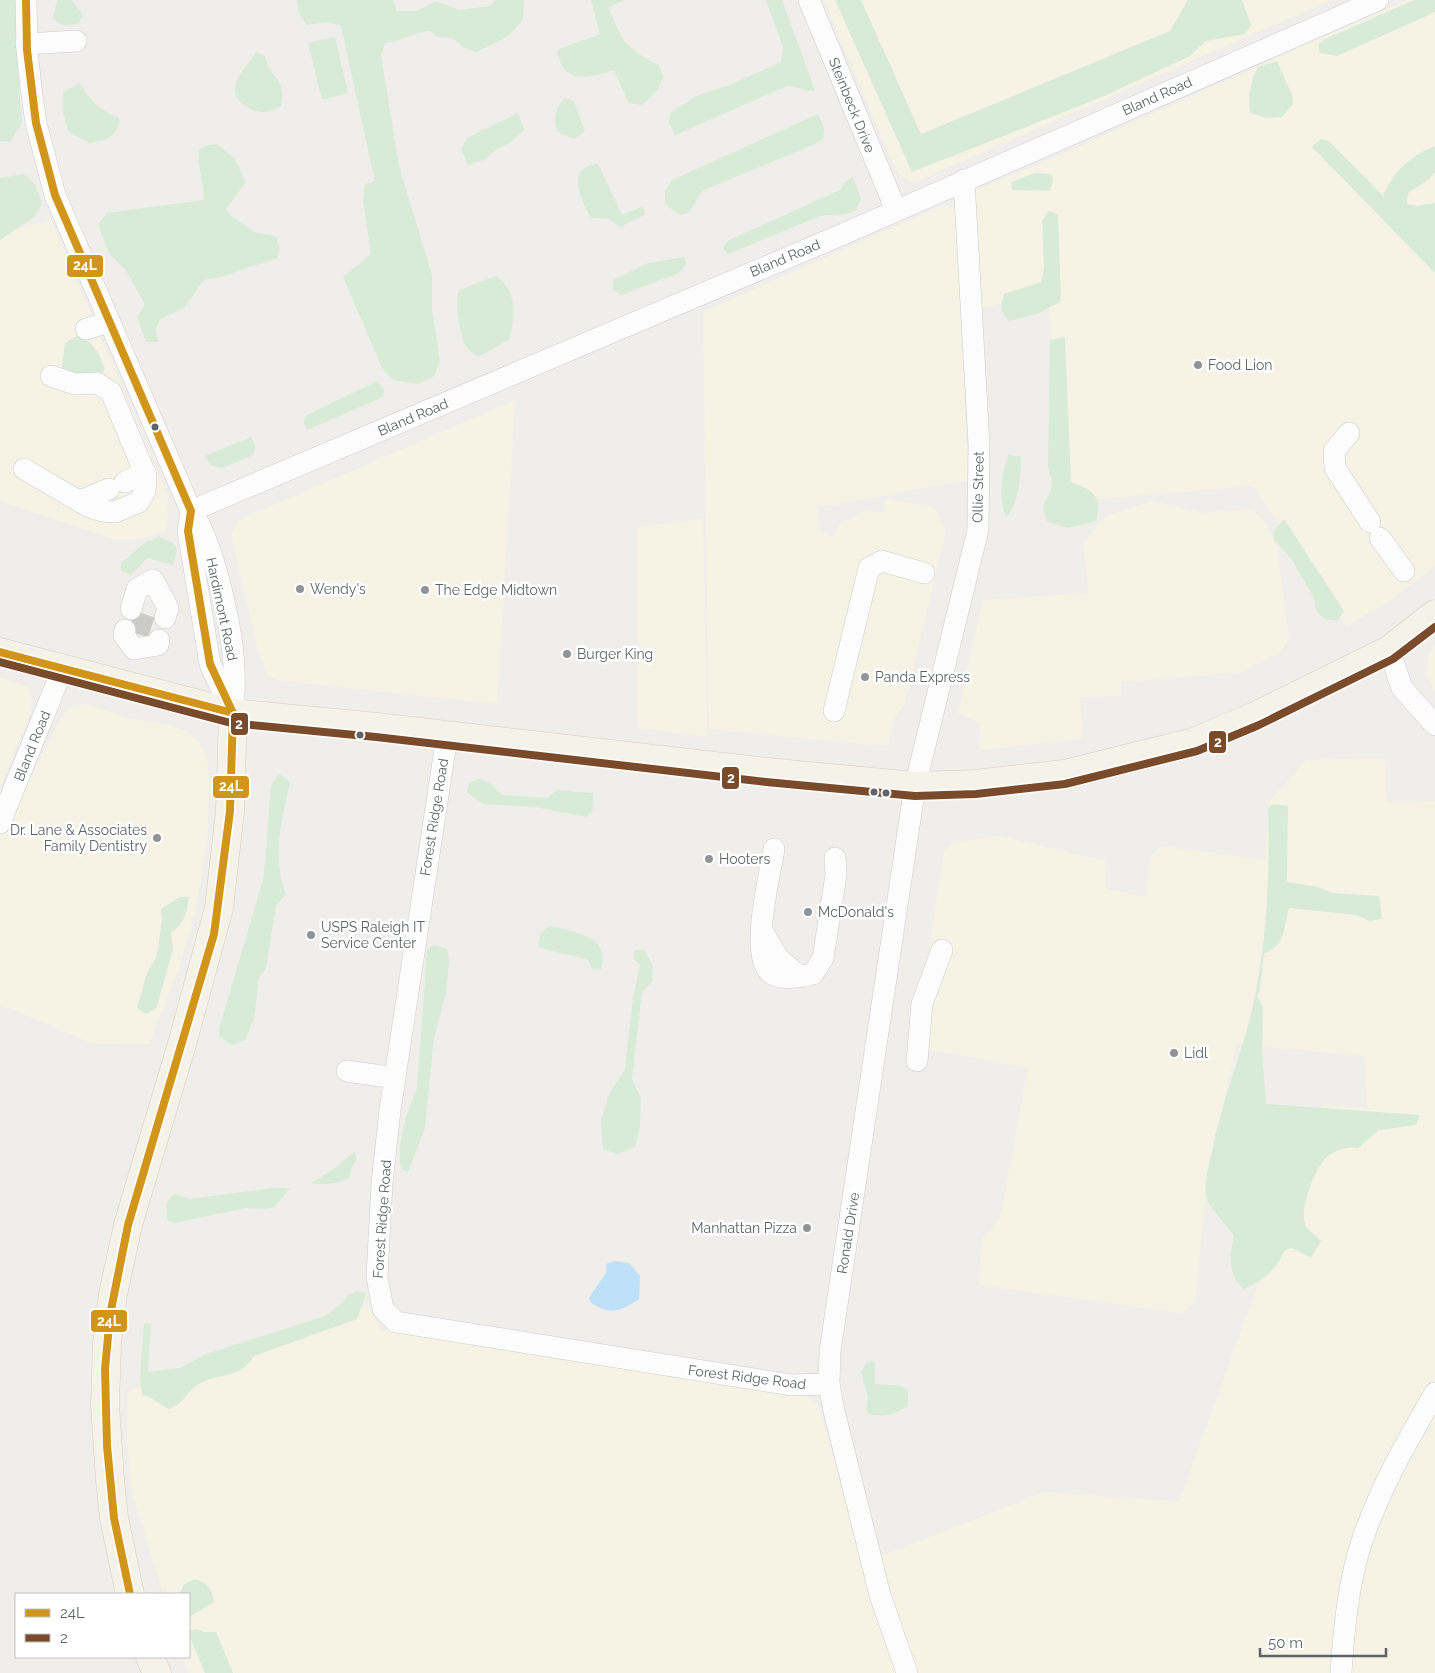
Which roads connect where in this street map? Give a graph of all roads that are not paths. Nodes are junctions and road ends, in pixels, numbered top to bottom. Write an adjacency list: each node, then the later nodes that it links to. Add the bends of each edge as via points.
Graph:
1 (26, 0): 5 (street, Hardimont Road)
2 (809, 0): 7 (street, Steinbeck Drive)
3 (1378, 0): 6 (street, Bland Road)
4 (76, 41): 5 (street)
5 (26, 44): 8 (street, Hardimont Road, via 44,158)
6 (964, 180): 7 (street, Bland Road); 29 (street, Ollie Street, via 978,436 979,517 976,541)
7 (896, 210): 15 (street, Bland Road)
8 (109, 322): 9 (street); 15 (street, Hardimont Road)
9 (86, 329)
10 (52, 376): 13 (street, via 74,384 97,383 111,392)
11 (1348, 433): 16 (street, via 1334,451 1335,468)
12 (24, 470): 14 (street)
13 (146, 477): 14 (street); 14 (street, via 139,502 115,512)
14 (84, 504)
15 (191, 511): 26 (street, Hardimont Road, via 201,525 223,602 234,670)
16 (1404, 571)
17 (924, 573): 25 (street, via 882,561 870,568)
18 (153, 580): 18 (street, via 137,589 147,614 168,608)
19 (1435, 614): 22 (main road)
20 (133, 637): 21 (street, via 124,635 134,649 158,645)
21 (159, 640)
22 (1389, 650): 27 (street, via 1402,688); 29 (main road, via 1255,716 1194,742 1064,774 975,784)
23 (0, 652): 24 (main road)
24 (62, 670): 26 (main road); 30 (street, Bland Road)
25 (834, 712)
26 (233, 713): 28 (main road); 39 (main road, via 230,810 219,908 128,1225 106,1343 104,1405 111,1490)
27 (1435, 725)
28 (446, 736): 29 (main road); 36 (street, Forest Ridge Road)
29 (915, 786): 37 (street, Ronald Drive, via 830,1351)
30 (0, 823)
31 (774, 849): 32 (street, via 759,945 764,968 774,976 814,974 823,958 836,875)
32 (834, 858)
33 (942, 950): 34 (street, via 922,1004)
34 (917, 1061)
35 (347, 1071): 36 (street)
36 (396, 1078): 37 (street, Forest Ridge Road, via 382,1183 377,1277 383,1309 396,1322 790,1385)
37 (829, 1384): 42 (street, Ronald Drive, via 880,1595)
38 (1435, 1393): 43 (street, via 1382,1489 1362,1542 1347,1606)
39 (130, 1593)
40 (150, 1658): 41 (main road)
41 (157, 1673)
42 (907, 1673)
43 (1341, 1673)

